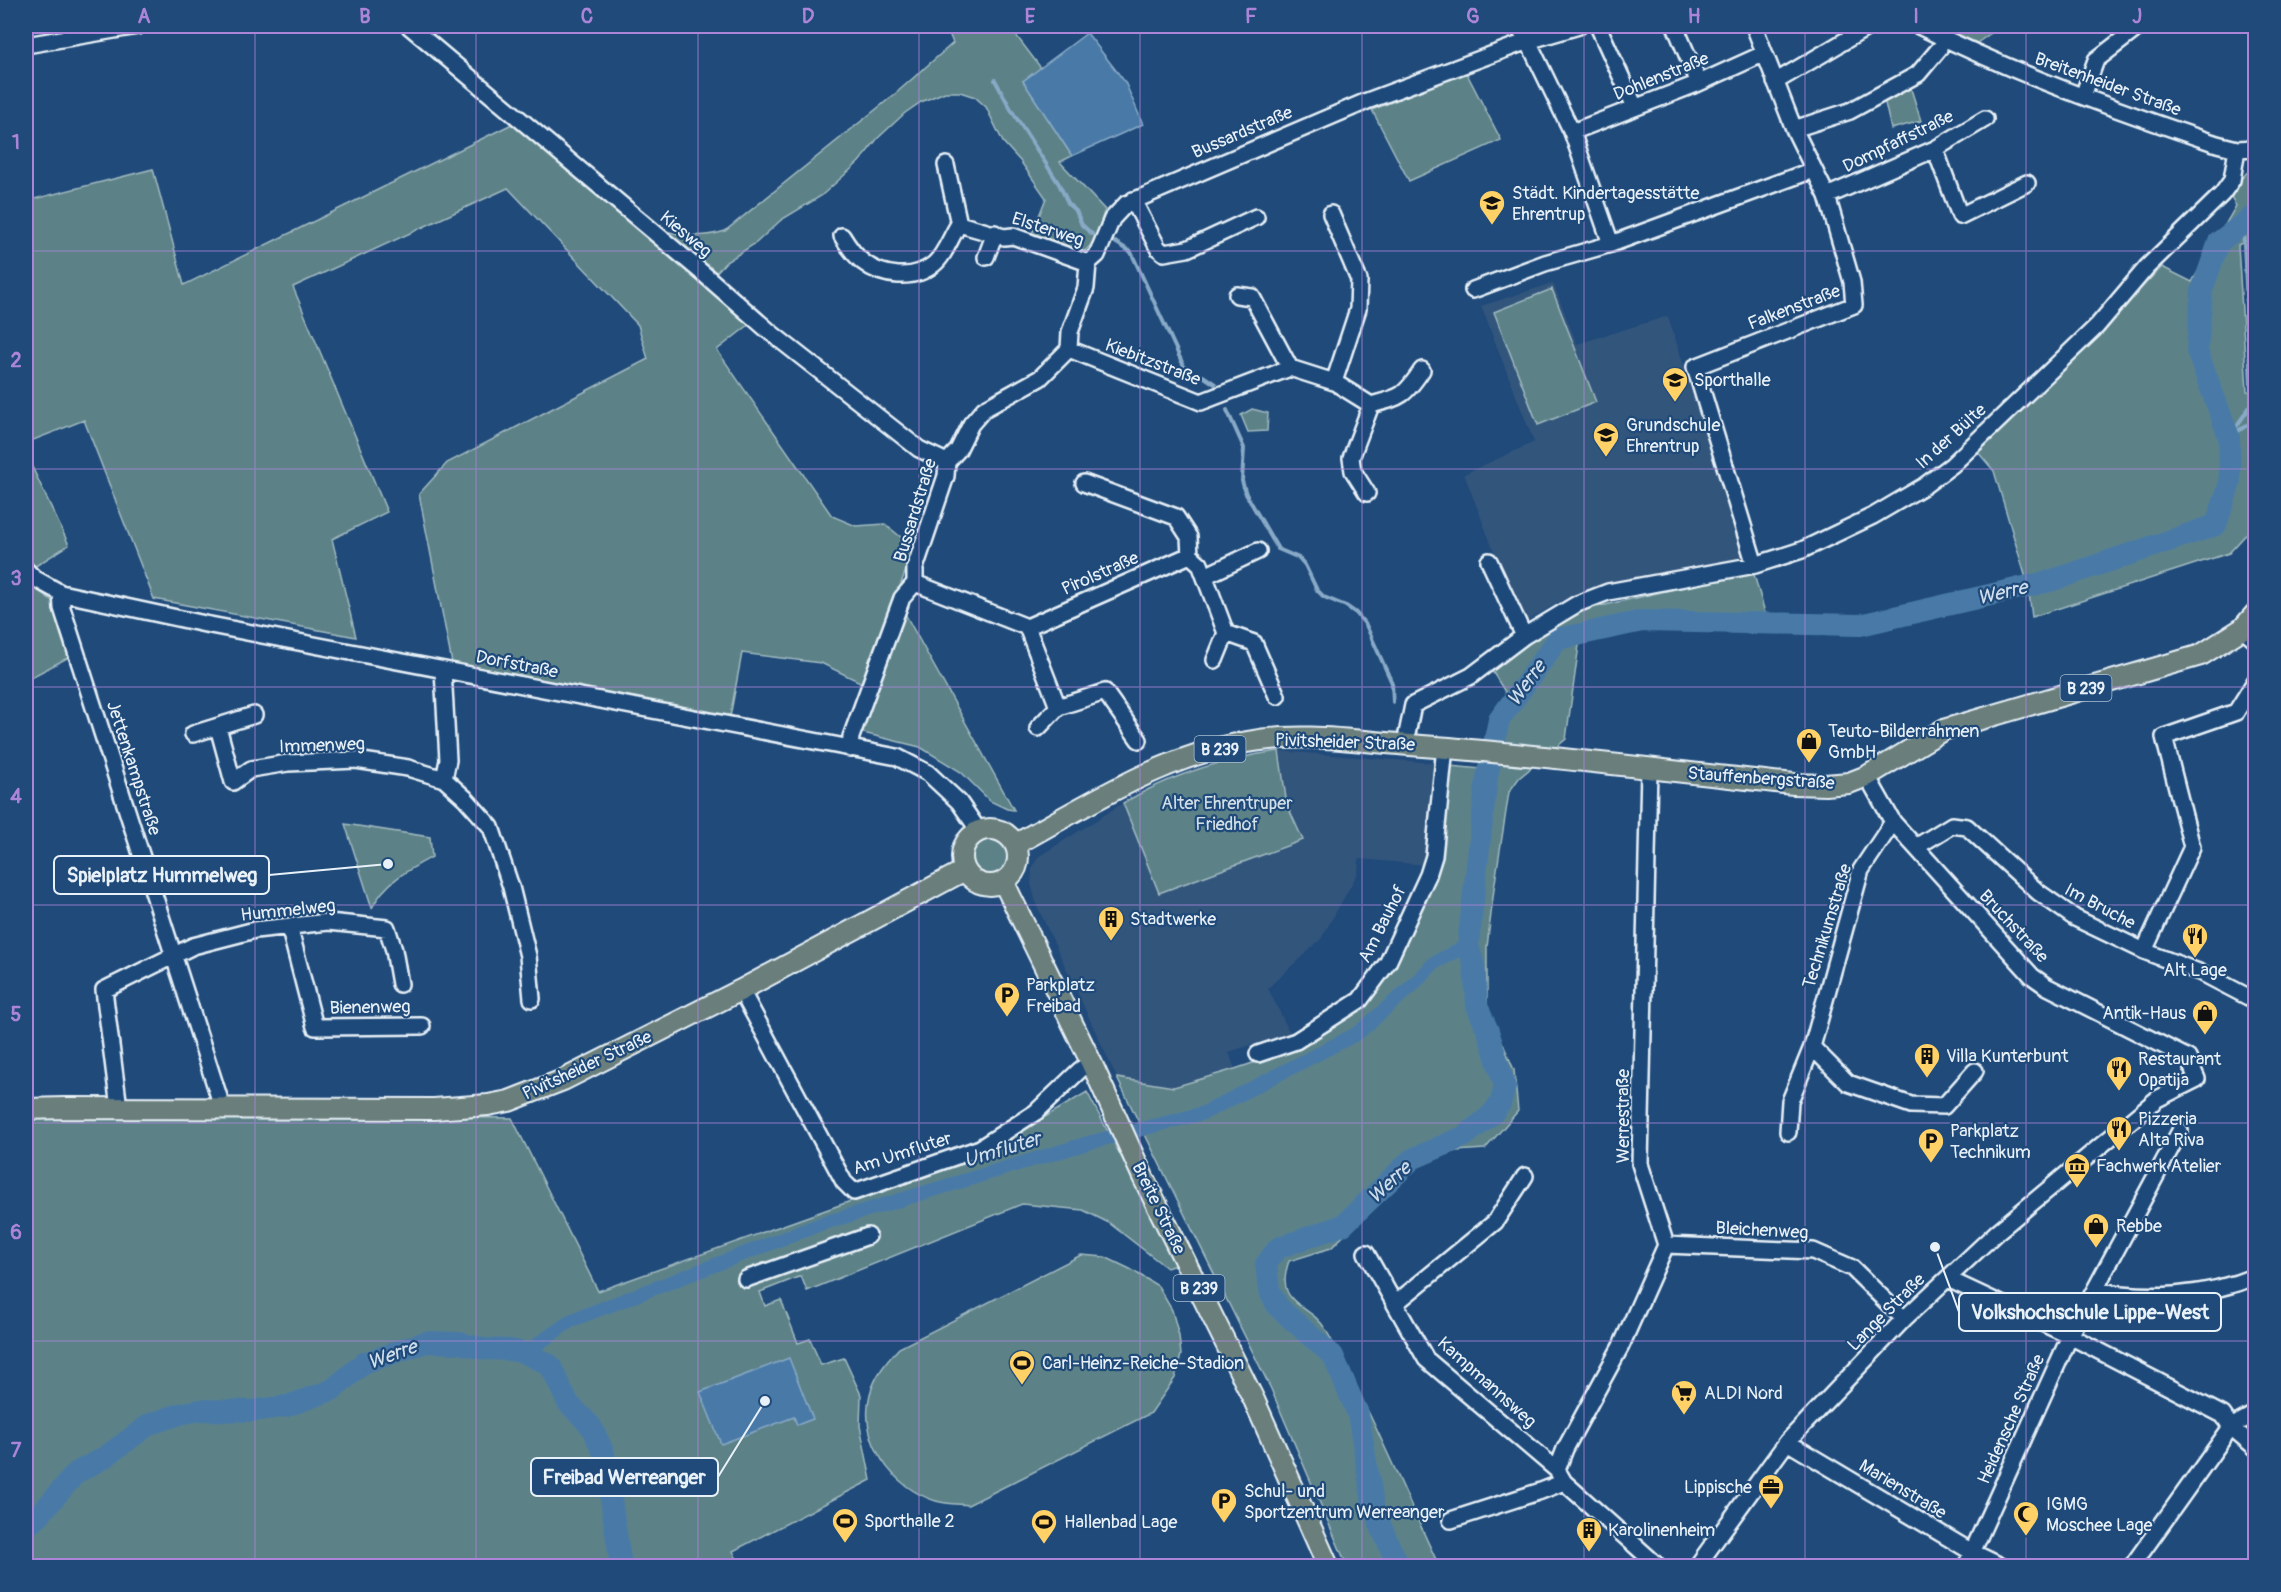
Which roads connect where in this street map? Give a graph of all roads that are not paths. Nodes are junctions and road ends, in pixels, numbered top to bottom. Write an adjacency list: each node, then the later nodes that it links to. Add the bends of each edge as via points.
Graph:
1 (138, 26): 12 (street)
2 (409, 26): 45 (street, Kiesweg, via 770,332 919,449)
3 (1517, 26): 11 (street)
4 (1579, 26): 11 (street, Bussardstraße)
5 (1598, 26): 18 (street)
6 (1675, 26): 16 (street)
7 (1754, 26): 14 (street, Falkenstraße)
8 (1870, 26): 15 (street)
9 (1919, 26): 17 (street, Breitenheider Straße, via 2009,68)
10 (2140, 26): 17 (street, via 2096,60)
11 (1528, 41): 21 (street); 29 (street, Bussardstraße, via 1366,101)
12 (26, 45)
13 (1939, 50): 20 (street, via 1918,74 1850,111)
14 (1763, 54): 15 (street, Falkenstraße); 16 (street, Dohlenstraße)
15 (1775, 82): 20 (street, Falkenstraße)
16 (1699, 83): 18 (street, Dohlenstraße)
17 (2083, 96): 24 (street, Breitenheider Straße)
18 (1635, 107): 21 (street, Dohlenstraße)
19 (1985, 119): 23 (street, Dompfaffstraße)
20 (1794, 129): 26 (street, Falkenstraße)
21 (1572, 132): 35 (street)
22 (2256, 148): 24 (street, Breitenheider Straße)
23 (1935, 149): 27 (street, via 1960,216); 28 (street, Dompfaffstraße)
24 (2237, 149): 51 (street, In der Bülte, via 2232,180 2222,194 2147,267 2097,326 1952,465 1873,516 1802,550)
25 (946, 165): 32 (street)
26 (1813, 170): 28 (street, Falkenstraße); 35 (street)
27 (2027, 183)
28 (1827, 196): 51 (street, Falkenstraße, via 1852,282 1854,305 1695,367)
29 (1133, 200): 31 (street, via 1164,253 1187,249); 37 (street, Bussardstraße, via 1112,219 1097,255)
30 (1331, 214): 43 (street, via 1359,280 1358,309)
31 (1256, 217)
32 (959, 224): 33 (street, Elsterweg); 34 (street, via 934,264 912,275 890,274 865,263)
33 (995, 233): 36 (street, Elsterweg); 37 (street, Elsterweg)
34 (842, 236)
35 (1611, 244): 38 (street)
36 (986, 257)
37 (1089, 263): 40 (street, Bussardstraße)
38 (1473, 290)
39 (1237, 295): 41 (street, via 1252,297)
40 (1069, 349): 41 (street, Kiebitzstraße, via 1201,402); 45 (street, Bussardstraße, via 1040,378 984,409)
41 (1290, 368): 43 (street)
42 (1422, 370): 44 (street, via 1408,391)
43 (1334, 382): 44 (street)
44 (1371, 405): 47 (street, via 1351,458 1353,471)
45 (947, 462): 54 (street, Bussardstraße, via 946,476 915,568)
46 (1084, 483): 49 (street, via 1176,517 1189,537)
47 (1367, 493)
48 (1258, 551): 53 (street)
49 (1190, 555): 53 (street); 57 (street, Pirolstraße)
50 (1489, 561): 60 (street)
51 (1755, 564): 60 (street, In der Bülte, via 1608,592 1577,603)
52 (26, 570): 55 (street, Dorfstraße)
53 (1205, 576): 58 (street)
54 (915, 583): 57 (street); 73 (street, Bussardstraße, via 902,598 850,737)
55 (61, 593): 62 (street, Dorfstraße); 85 (street, Jettenkampstraße, via 62,608)
56 (2256, 613): 59 (main road, Stauffenbergstraße / B 239)
57 (1027, 627): 65 (street)
58 (1226, 633): 61 (street); 64 (street, via 1254,644)
59 (2249, 635): 75 (main road, Stauffenbergstraße / B 239, via 2201,655 1943,730)
60 (1524, 636): 71 (street, In der Bülte, via 1471,676 1413,705)
61 (1215, 660)
62 (443, 670): 73 (street, Dorfstraße); 76 (street, via 448,760)
63 (2256, 680): 84 (street, via 2236,712 2164,737 2192,847)
64 (1277, 696)
65 (1058, 707): 68 (street); 70 (street, via 1105,692)
66 (254, 715): 67 (street)
67 (218, 727): 69 (street); 76 (street, Immenweg, via 233,782 251,770 288,763 356,760 408,768)
68 (1038, 728)
69 (193, 734)
70 (1139, 740)
71 (1408, 744): 72 (main road, Pivitsheider Straße / B 239); 79 (main road, Pivitsheider Straße / B 239, via 1289,736 1245,742 1144,774)
72 (1445, 747): 74 (main road, Stauffenbergstraße / B 239); 92 (street, Am Bauhof, via 1434,856 1388,962 1360,1000 1296,1041)
73 (850, 748): 78 (street, Dorfstraße, via 897,757 928,773 959,802)
74 (1649, 769): 75 (main road, Stauffenbergstraße / B 239, via 1825,785 1850,783); 103 (street, Werrestraße, via 1640,1164)
75 (1867, 776): 77 (street, Bruchstraße)
76 (444, 779): 88 (street, Immenweg, via 491,827 528,956)
77 (1893, 822): 80 (street, Bruchstraße); 91 (street, Technikumstraße, via 1861,870)
78 (979, 831): 79 (main road, via 996,829); 81 (main road, via 962,852)
79 (1016, 844): 82 (main road, via 1019,862)
80 (1916, 847): 84 (street, Im Bruche, via 1952,825 1967,828 2037,892 2075,918); 95 (street, Bruchstraße, via 2032,976 2188,1058)
81 (965, 870): 82 (main road, via 982,885); 87 (main road, Pivitsheider Straße)
82 (1004, 883): 93 (main road, Breite Straße / B 239)
83 (289, 926): 85 (street, Hummelweg, via 255,930); 86 (street, Hummelweg, via 328,922 387,928); 90 (street, Bienenweg, via 315,1028)
84 (2144, 951): 89 (street, Im Bruche, via 2204,974)
85 (173, 954): 96 (street, via 104,990); 97 (street, Jettenkampstraße, via 219,1097)
86 (400, 984)
87 (741, 990): 93 (street, Am Umfluter, via 844,1182 854,1191 980,1148 1036,1112); 97 (main road, Pivitsheider Straße, via 563,1080 499,1103 434,1109)
88 (532, 999)
89 (2252, 999)
90 (422, 1026)
91 (1812, 1047): 94 (street, via 1848,1083 1911,1105 1944,1106); 100 (street, Technikumstraße, via 1790,1101)
92 (1258, 1054)
93 (1091, 1062): 119 (main road, Breite Straße / B 239, via 1143,1177 1254,1400)
94 (1976, 1071)
95 (2197, 1079): 107 (street, Lange Straße, via 2157,1099 1997,1232)
96 (119, 1108): 97 (main road, Pivitsheider Straße); 98 (main road, Pivitsheider Straße)
97 (219, 1108)
98 (26, 1110)
99 (2180, 1131): 108 (street, Heidensche Straße)
100 (1788, 1132)
101 (1525, 1176): 109 (street, via 1495,1222)
102 (868, 1236): 106 (street)
103 (1666, 1245): 110 (street, Bleichenweg, via 1813,1251 1852,1268); 116 (street, via 1621,1346 1565,1449)
104 (1366, 1253): 109 (street, Kampmannsweg)
105 (2256, 1276): 108 (street, via 2190,1294 2118,1294)
106 (746, 1279)
107 (1948, 1279): 110 (street, Lange Straße); 111 (street)
108 (2095, 1290): 111 (street, Heidensche Straße)
109 (1396, 1303): 116 (street, Kampmannsweg, via 1426,1359)
110 (1904, 1319): 114 (street, Lange Straße)
111 (2070, 1336): 113 (street, via 2223,1415); 118 (street, Heidensche Straße)
112 (2256, 1413): 113 (street)
113 (2231, 1427): 115 (street); 123 (street)
114 (1787, 1442): 118 (street, Marienstraße); 121 (street, Lange Straße)
115 (2256, 1448)
116 (1561, 1476): 117 (street, via 1541,1491); 120 (street, Kampmannsweg)
117 (1451, 1520)
118 (1969, 1559): 122 (street, Marienstraße)
119 (1328, 1566)
120 (1658, 1566)
121 (1697, 1566)
122 (2001, 1566)
123 (2132, 1566)

